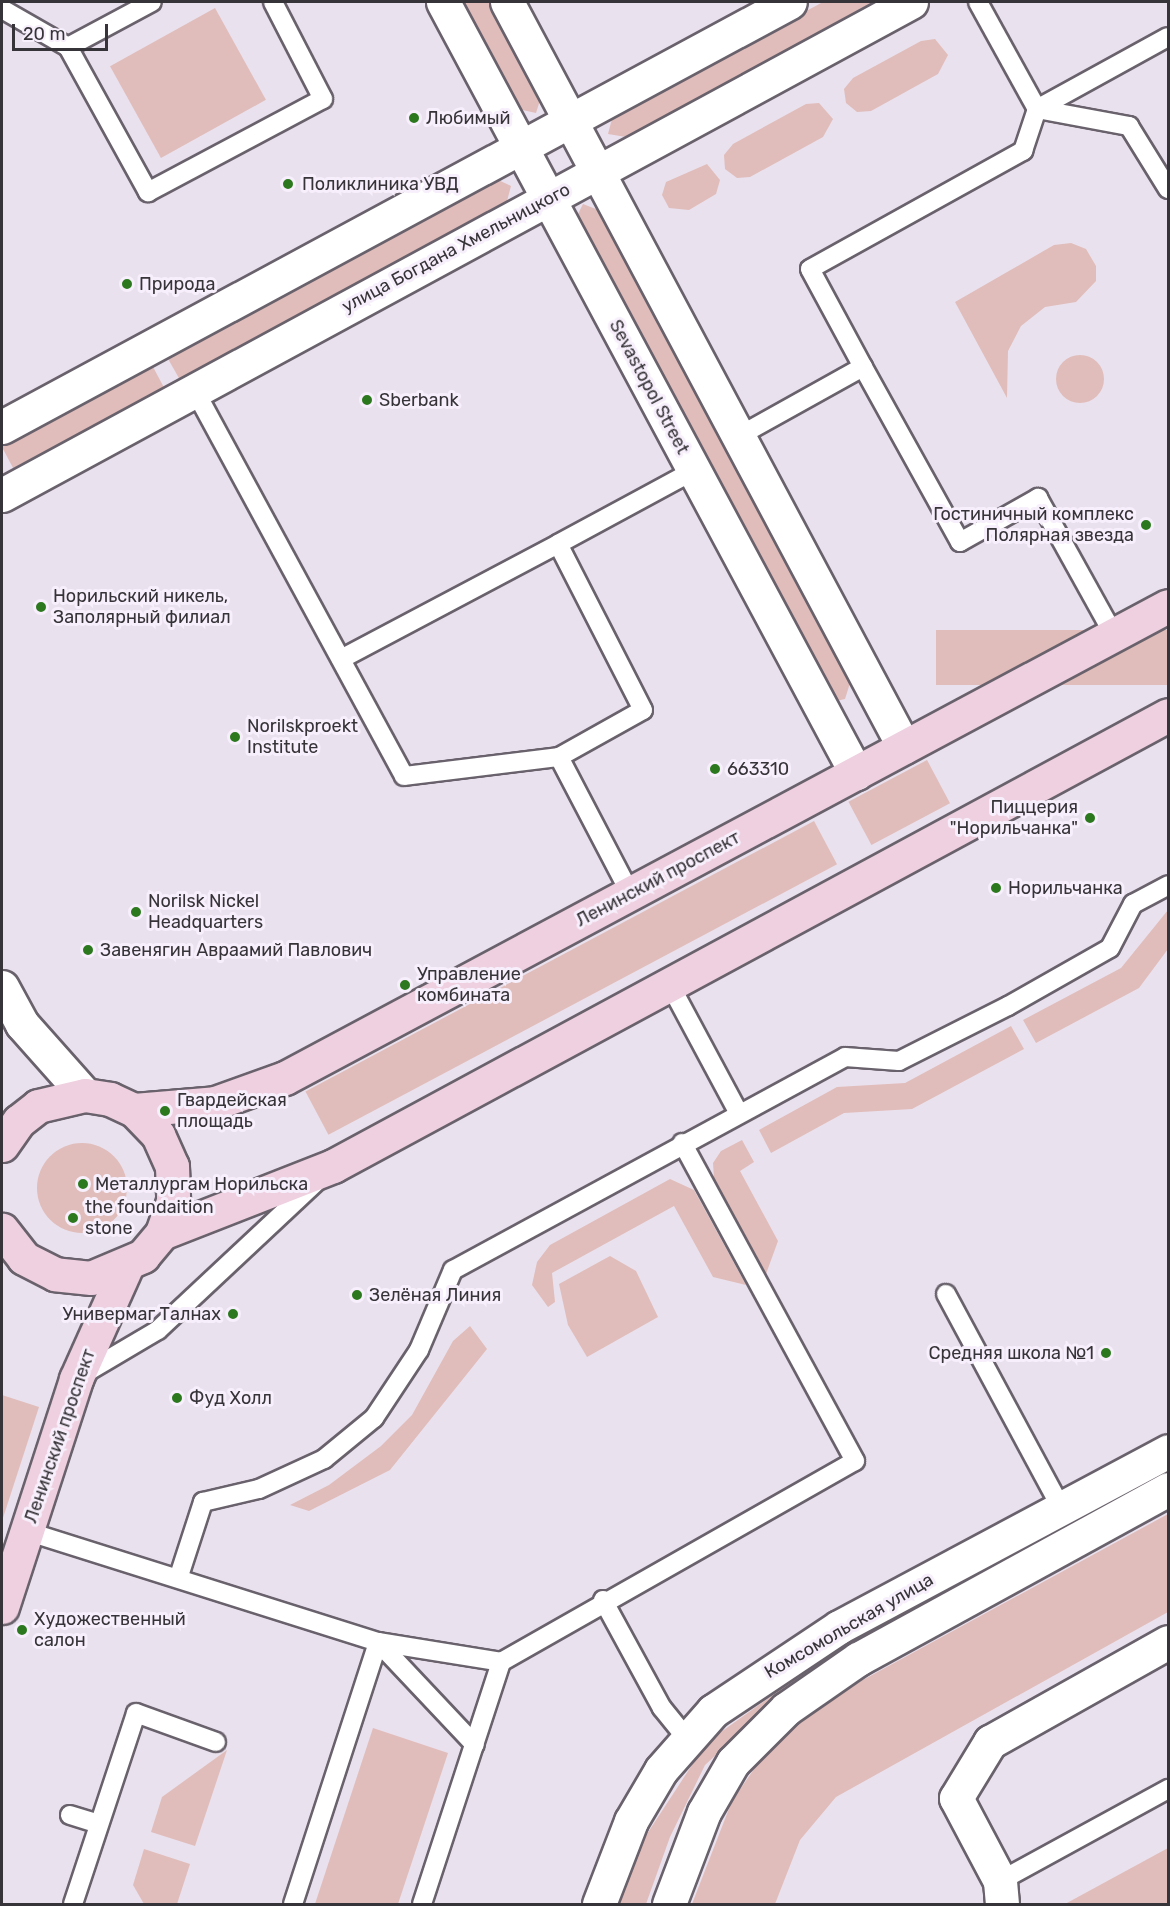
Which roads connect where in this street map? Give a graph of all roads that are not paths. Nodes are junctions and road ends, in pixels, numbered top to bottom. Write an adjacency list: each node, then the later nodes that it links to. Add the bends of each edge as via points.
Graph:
1 (273, 2): 10 (lane, via 323,99 148,192)
2 (443, 2): 13 (street, Sevastopol Street)
3 (507, 2): 12 (street)
4 (790, 2): 12 (street)
5 (910, 2): 14 (street, улица Богдана Хмельницкого)
6 (978, 2): 11 (lane)
7 (146, 3): 10 (lane)
8 (2, 9): 10 (lane)
9 (1168, 36): 11 (lane)
10 (68, 47)
11 (1037, 109): 15 (lane, via 1129,126); 17 (lane, via 1023,152 810,269)
12 (571, 120): 13 (street); 14 (street)
13 (521, 147): 16 (street, Sevastopol Street); 19 (street)
14 (598, 172): 16 (street, улица Богдана Хмельницкого); 20 (street)
15 (1168, 189)
16 (549, 199): 18 (street, улица Богдана Хмельницкого); 21 (street, Sevastopol Street)
17 (863, 367): 20 (lane); 25 (lane, via 960,542 1038,498)
18 (194, 389): 22 (street, улица Богдана Хмельницкого); 26 (lane)
19 (2, 427)
20 (739, 436): 28 (street)
21 (693, 471): 23 (lane); 30 (street, Sevastopol Street)
22 (2, 495)
23 (558, 544): 26 (lane); 29 (lane, via 643,710)
24 (1168, 606): 25 (main road, Ленинский проспект)
25 (1114, 635): 28 (main road, Ленинский проспект)
26 (341, 659): 29 (lane, via 404,776)
27 (1168, 715): 33 (main road)
28 (904, 747): 30 (main road, Ленинский проспект)
29 (559, 757): 32 (lane)
30 (856, 773): 32 (main road, Ленинский проспект)
31 (1168, 885): 37 (lane, via 1133,904 1110,948 1008,1006 899,1061 845,1057)
32 (630, 893): 36 (main road, Ленинский проспект, via 285,1078 215,1102)
33 (669, 985): 37 (lane); 40 (main road)
34 (2, 987): 35 (street, via 22,1024)
35 (85, 1095): 36 (main road); 38 (main road, via 38,1106)
36 (134, 1110): 42 (main road, via 158,1135 172,1166 173,1201)
37 (738, 1112): 39 (lane)
38 (2, 1140)
39 (682, 1143): 51 (lane, via 453,1270 419,1350 374,1418 324,1459 259,1489 203,1502); 52 (lane, via 855,1461)
40 (333, 1166): 42 (main road); 45 (lane, via 158,1330)
41 (2, 1231): 43 (main road, via 24,1258 55,1274 91,1278)
42 (162, 1233): 43 (main road)
43 (126, 1267): 45 (main road, Ленинский проспект)
44 (946, 1294): 48 (lane)
45 (76, 1379): 49 (main road, Ленинский проспект)
46 (1168, 1451): 48 (street, Комсомольская улица)
47 (1168, 1489): 50 (street, Комсомольская улица)
48 (1062, 1509): 50 (street); 57 (street, Комсомольская улица, via 839,1627 757,1678)
49 (26, 1531): 51 (lane); 53 (main road, Ленинский проспект)
50 (1078, 1538): 68 (street, Комсомольская улица, via 858,1659 758,1734 733,1762 704,1812)
51 (178, 1576): 54 (lane)
52 (603, 1600): 56 (lane); 57 (lane, via 662,1708)
53 (2, 1607)
54 (378, 1642): 56 (lane); 59 (lane); 65 (lane)
55 (1168, 1642): 63 (street, via 990,1742 956,1798)
56 (501, 1662): 59 (lane)
57 (686, 1738): 67 (street, Комсомольская улица, via 631,1821)
58 (216, 1742): 62 (lane, via 136,1713)
59 (475, 1745): 66 (lane)
60 (1168, 1789): 63 (lane)
61 (70, 1815): 62 (lane)
62 (99, 1824): 64 (lane)
63 (1001, 1897)
64 (73, 1905)
65 (293, 1905)
66 (423, 1905)
67 (599, 1905)
68 (669, 1905)

